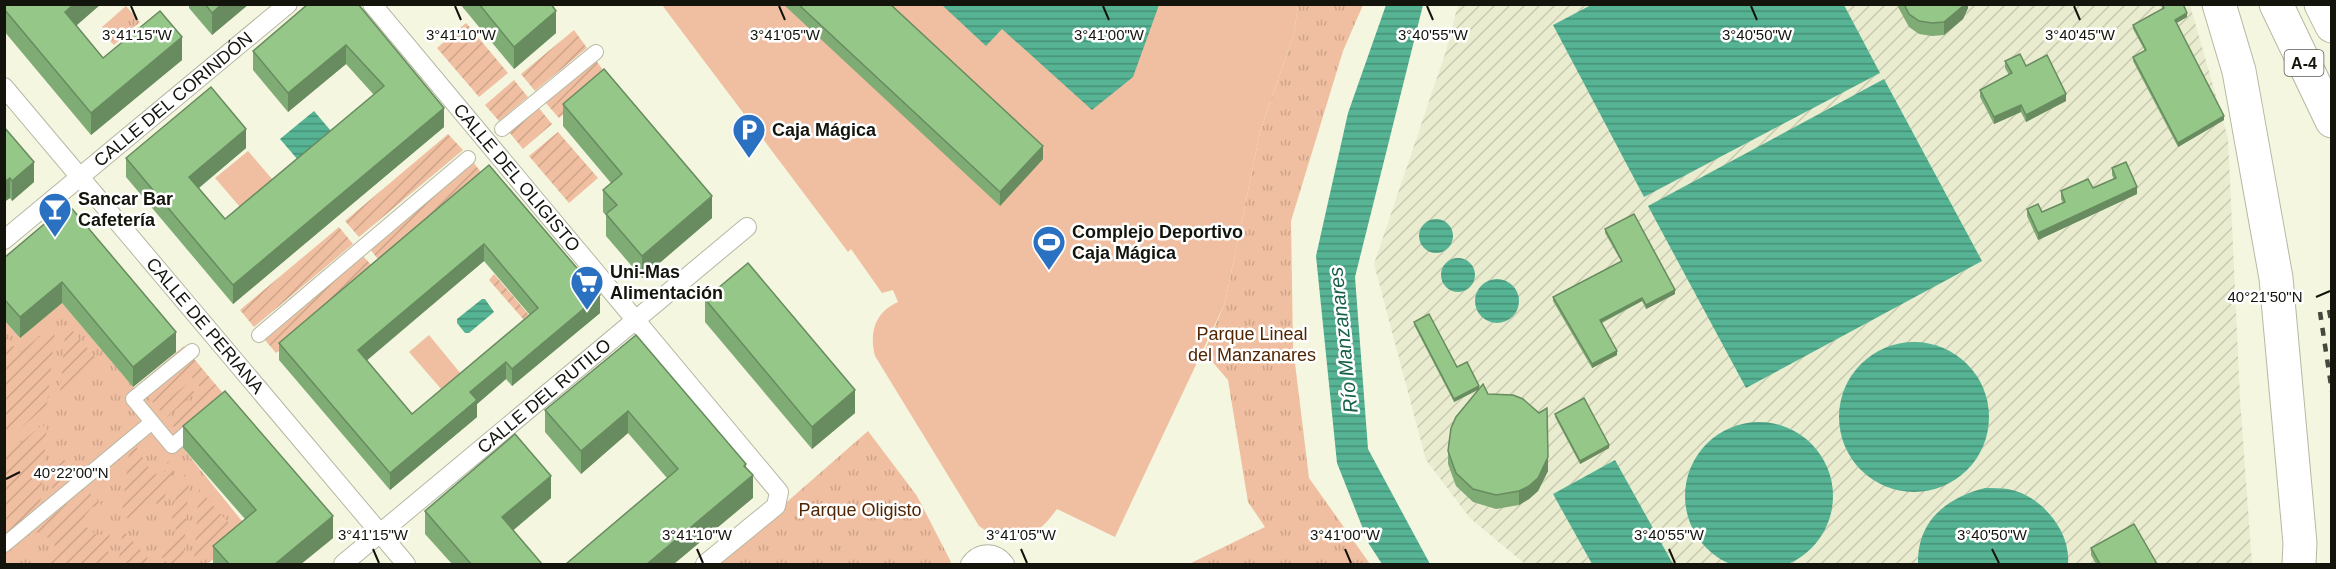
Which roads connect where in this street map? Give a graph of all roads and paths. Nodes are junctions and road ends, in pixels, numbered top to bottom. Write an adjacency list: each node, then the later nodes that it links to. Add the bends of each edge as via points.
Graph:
1 (288, 4): 12 (street, CALLE DEL CORINDÓN)
2 (372, 4): 15 (street, CALLE DEL OLIGISTO)
3 (2219, 4): 27 (highway, via 2239,71 2277,278 2300,543)
4 (2276, 4): 9 (highway, A-4)
5 (2321, 4): 6 (highway, A-4)
6 (2331, 26)
7 (596, 52): 10 (street)
8 (4, 87): 12 (street, CALLE DE PERIANA)
9 (2331, 121)
10 (502, 129)
11 (468, 158): 16 (street)
12 (81, 178): 14 (street, CALLE DEL CORINDÓN); 20 (street, CALLE DE PERIANA)
13 (747, 227): 15 (street, CALLE DEL RUTILO)
14 (4, 240)
15 (635, 319): 20 (street, CALLE DEL RUTILO); 24 (street, CALLE DEL OLIGISTO, via 779,492 776,506)
16 (259, 334)
17 (192, 351): 19 (street, via 133,399)
18 (205, 418): 19 (street, via 172,446)
19 (152, 422): 21 (street)
20 (380, 533): 22 (street, CALLE DEL RUTILO); 23 (street, CALLE DE PERIANA)
21 (4, 545)
22 (343, 564)
23 (406, 564)
24 (705, 564)
25 (970, 564): 26 (street, via 976,557 988,554)
26 (1005, 564)
27 (2298, 564)

